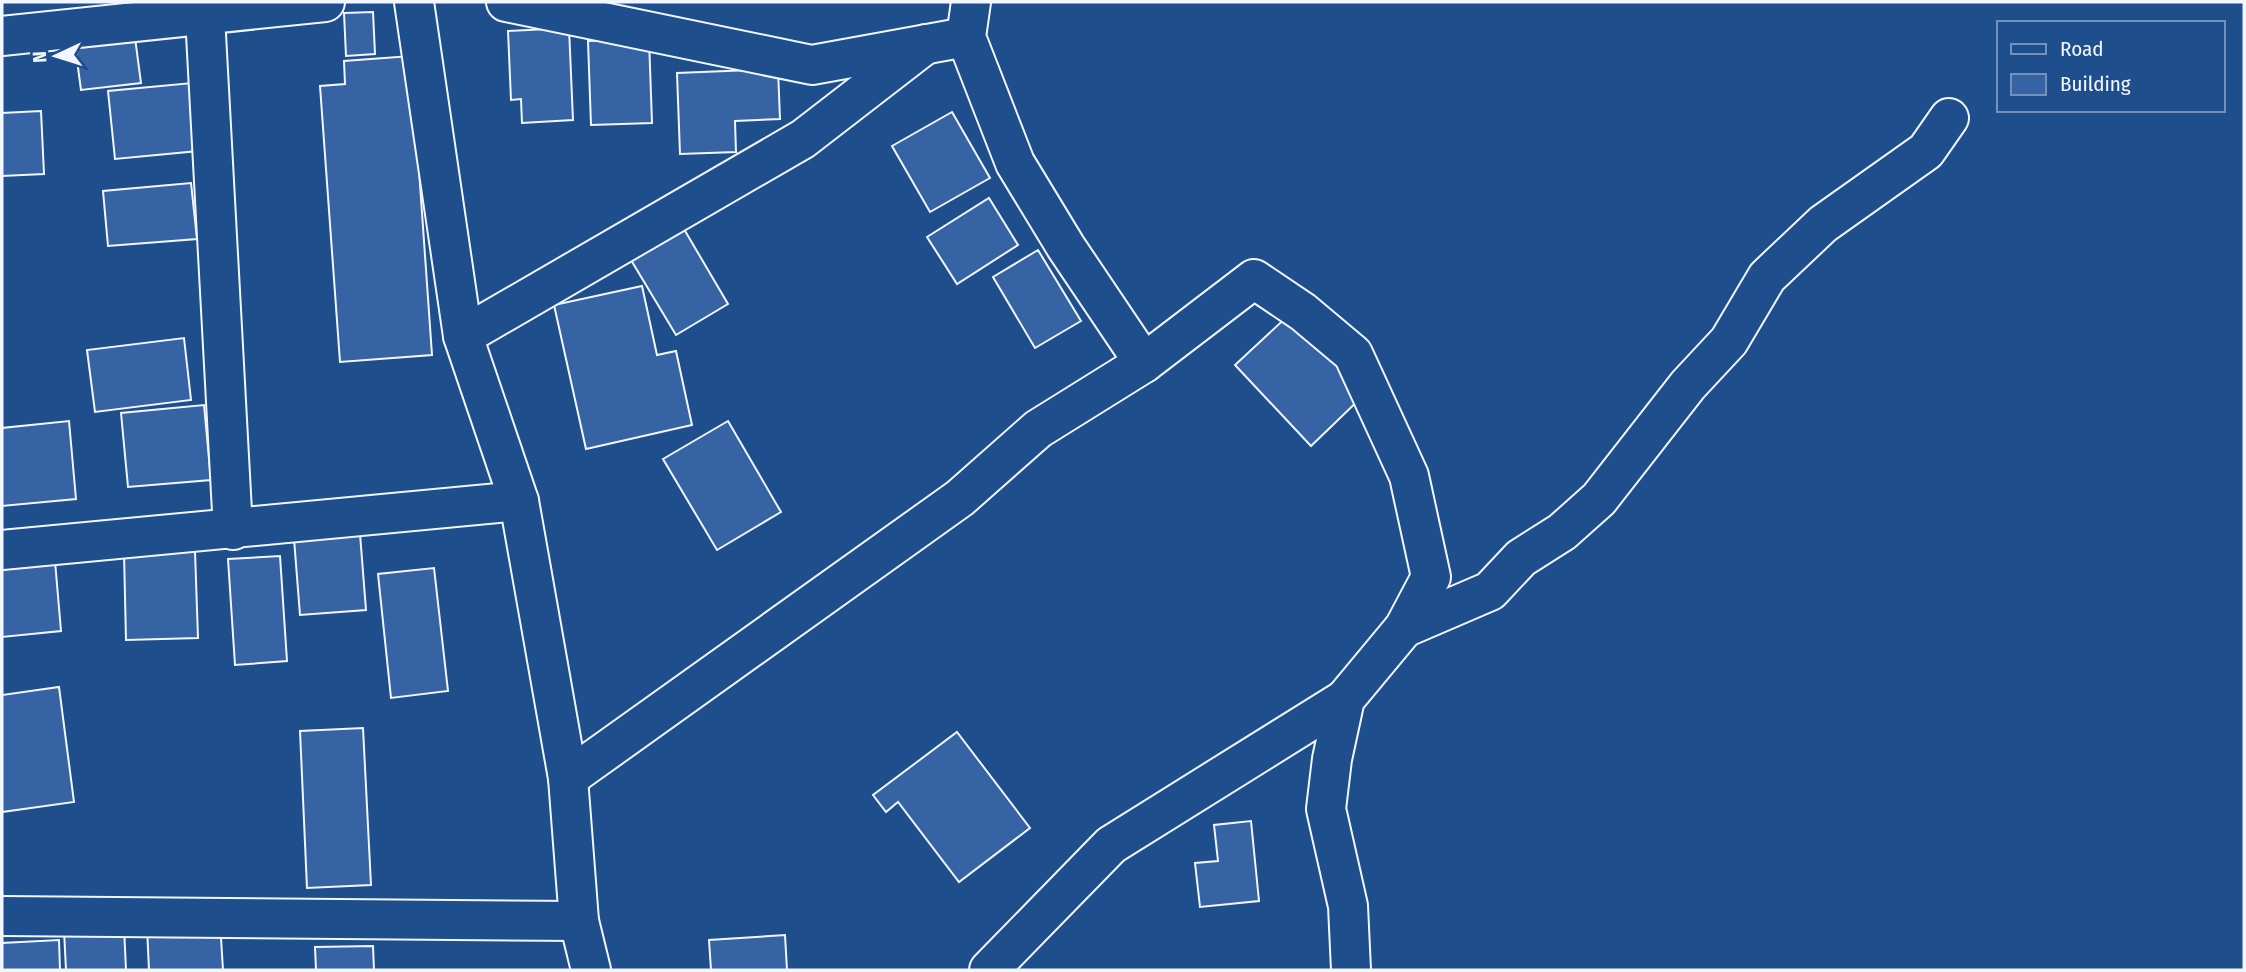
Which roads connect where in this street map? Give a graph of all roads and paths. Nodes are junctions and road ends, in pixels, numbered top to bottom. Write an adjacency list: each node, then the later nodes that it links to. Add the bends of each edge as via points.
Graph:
1 (325, 2): 4 (street)
2 (414, 2): 9 (street)
3 (506, 2): 7 (street, via 812,65)
4 (205, 16): 6 (street); 12 (street)
5 (968, 19): 7 (street); 10 (street, via 1015,163)
6 (2, 36)
7 (926, 44): 9 (street, via 803,139)
8 (1949, 118): 14 (street, via 1926,151 1823,224 1767,277 1729,341 1598,499 1562,532 1521,558 1490,591)
9 (463, 336): 11 (street)
10 (1143, 363): 14 (street, via 1254,279 1353,354 1409,476 1431,577); 16 (street, via 1038,429 960,498)
11 (519, 501): 12 (street); 16 (street)
12 (233, 530): 13 (street)
13 (2, 550)
14 (1404, 628): 15 (street)
15 (1345, 699): 20 (street, via 1111,845); 21 (street, via 1326,809 1349,906)
16 (568, 778): 18 (street)
17 (2, 916): 18 (street)
18 (579, 921): 19 (street)
19 (591, 970)
20 (989, 970)
21 (1351, 970)

